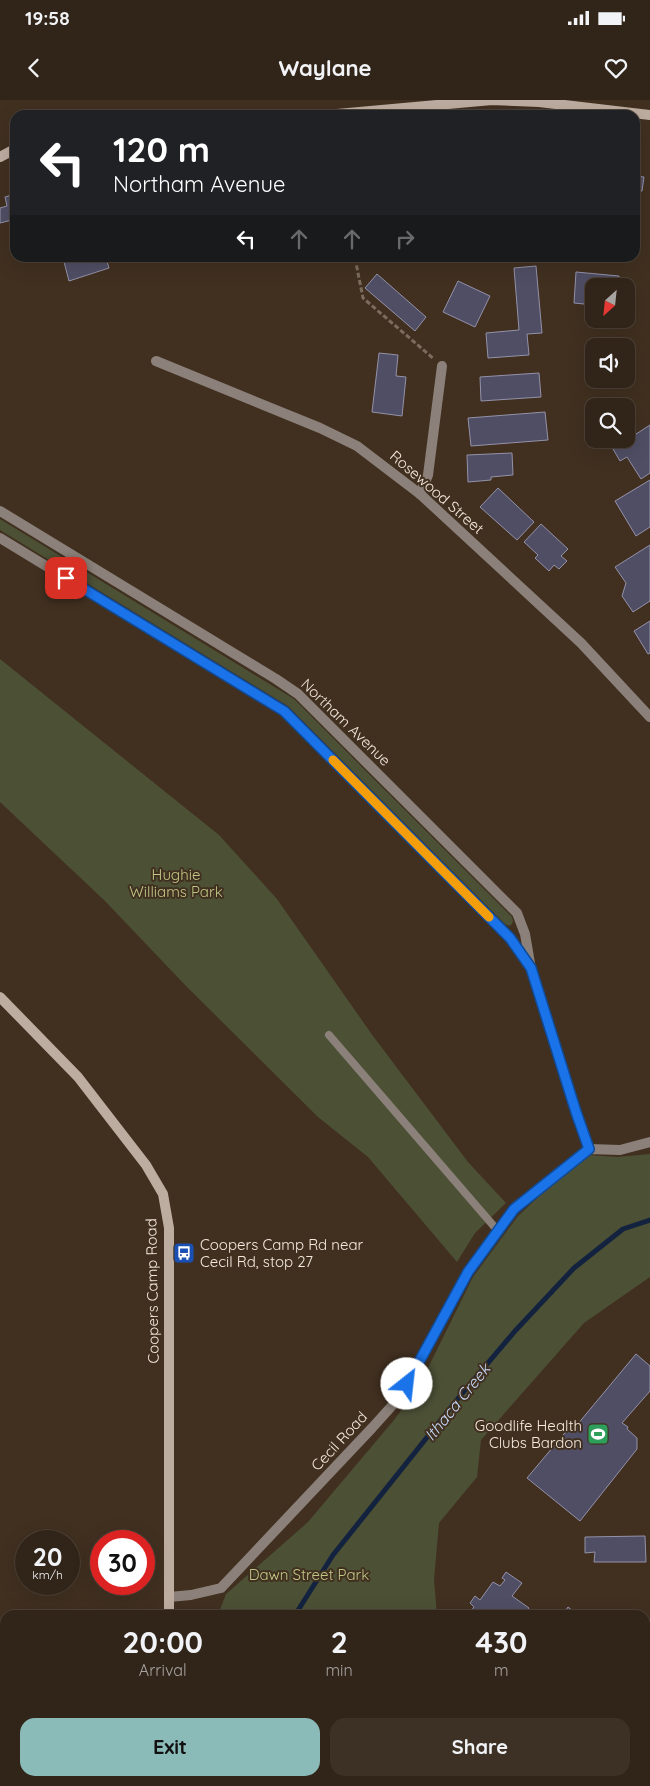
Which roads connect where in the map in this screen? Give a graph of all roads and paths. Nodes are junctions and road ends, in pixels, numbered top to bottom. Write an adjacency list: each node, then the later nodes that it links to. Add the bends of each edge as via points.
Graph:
1 (492, 100): 2 (main road); 3 (main road)
2 (381, 110)
3 (607, 110)
4 (356, 262): 6 (path, via 363,298)
5 (156, 362): 7 (street, Rosewood Street, via 358,446)
6 (442, 366): 7 (street, via 428,475)
7 (420, 494): 10 (street, Rosewood Street, via 581,643)
8 (0, 511): 11 (street, Northam Avenue, via 276,678 306,701 517,913 525,934)
9 (0, 538): 11 (street, Northam Avenue, via 284,711 510,938)
10 (650, 717)
11 (531, 968): 15 (street, Northam Avenue)
12 (0, 997): 17 (main road, Coopers Camp Road, via 78,1077 146,1165 163,1194 169,1228)
13 (329, 1035): 16 (lane)
14 (650, 1142): 15 (street, via 620,1150)
15 (589, 1149): 16 (street, Cecil Road, via 514,1209)
16 (498, 1231): 17 (street, Cecil Road, via 468,1272 399,1398 220,1588)
17 (169, 1597): 18 (main road, Coopers Camp Road)
18 (169, 1610)

